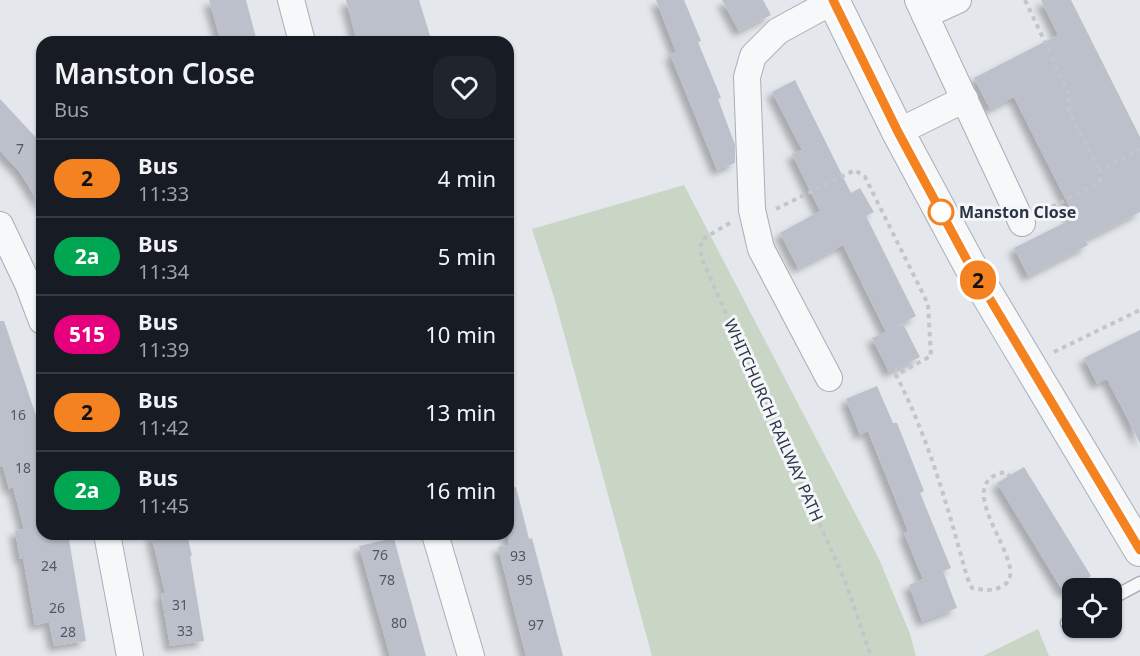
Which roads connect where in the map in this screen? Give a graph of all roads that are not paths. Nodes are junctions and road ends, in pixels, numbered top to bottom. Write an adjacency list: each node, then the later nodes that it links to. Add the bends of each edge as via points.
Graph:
1 (291, 0): 5 (street)
2 (833, 0): 7 (street); 11 (street, via 778,32 753,56 747,77 754,215 761,249)
3 (958, 0): 4 (street)
4 (922, 8): 6 (street)
5 (300, 36)
6 (965, 99): 7 (street); 8 (street)
7 (898, 132): 14 (street, via 969,264)
8 (1022, 223)
9 (0, 225): 10 (street)
10 (36, 305)
11 (829, 378)
12 (108, 540): 17 (street)
13 (437, 540): 18 (street)
14 (1140, 550)
15 (1140, 583): 16 (lane)
16 (1122, 593)
17 (130, 656)
18 (471, 656)

